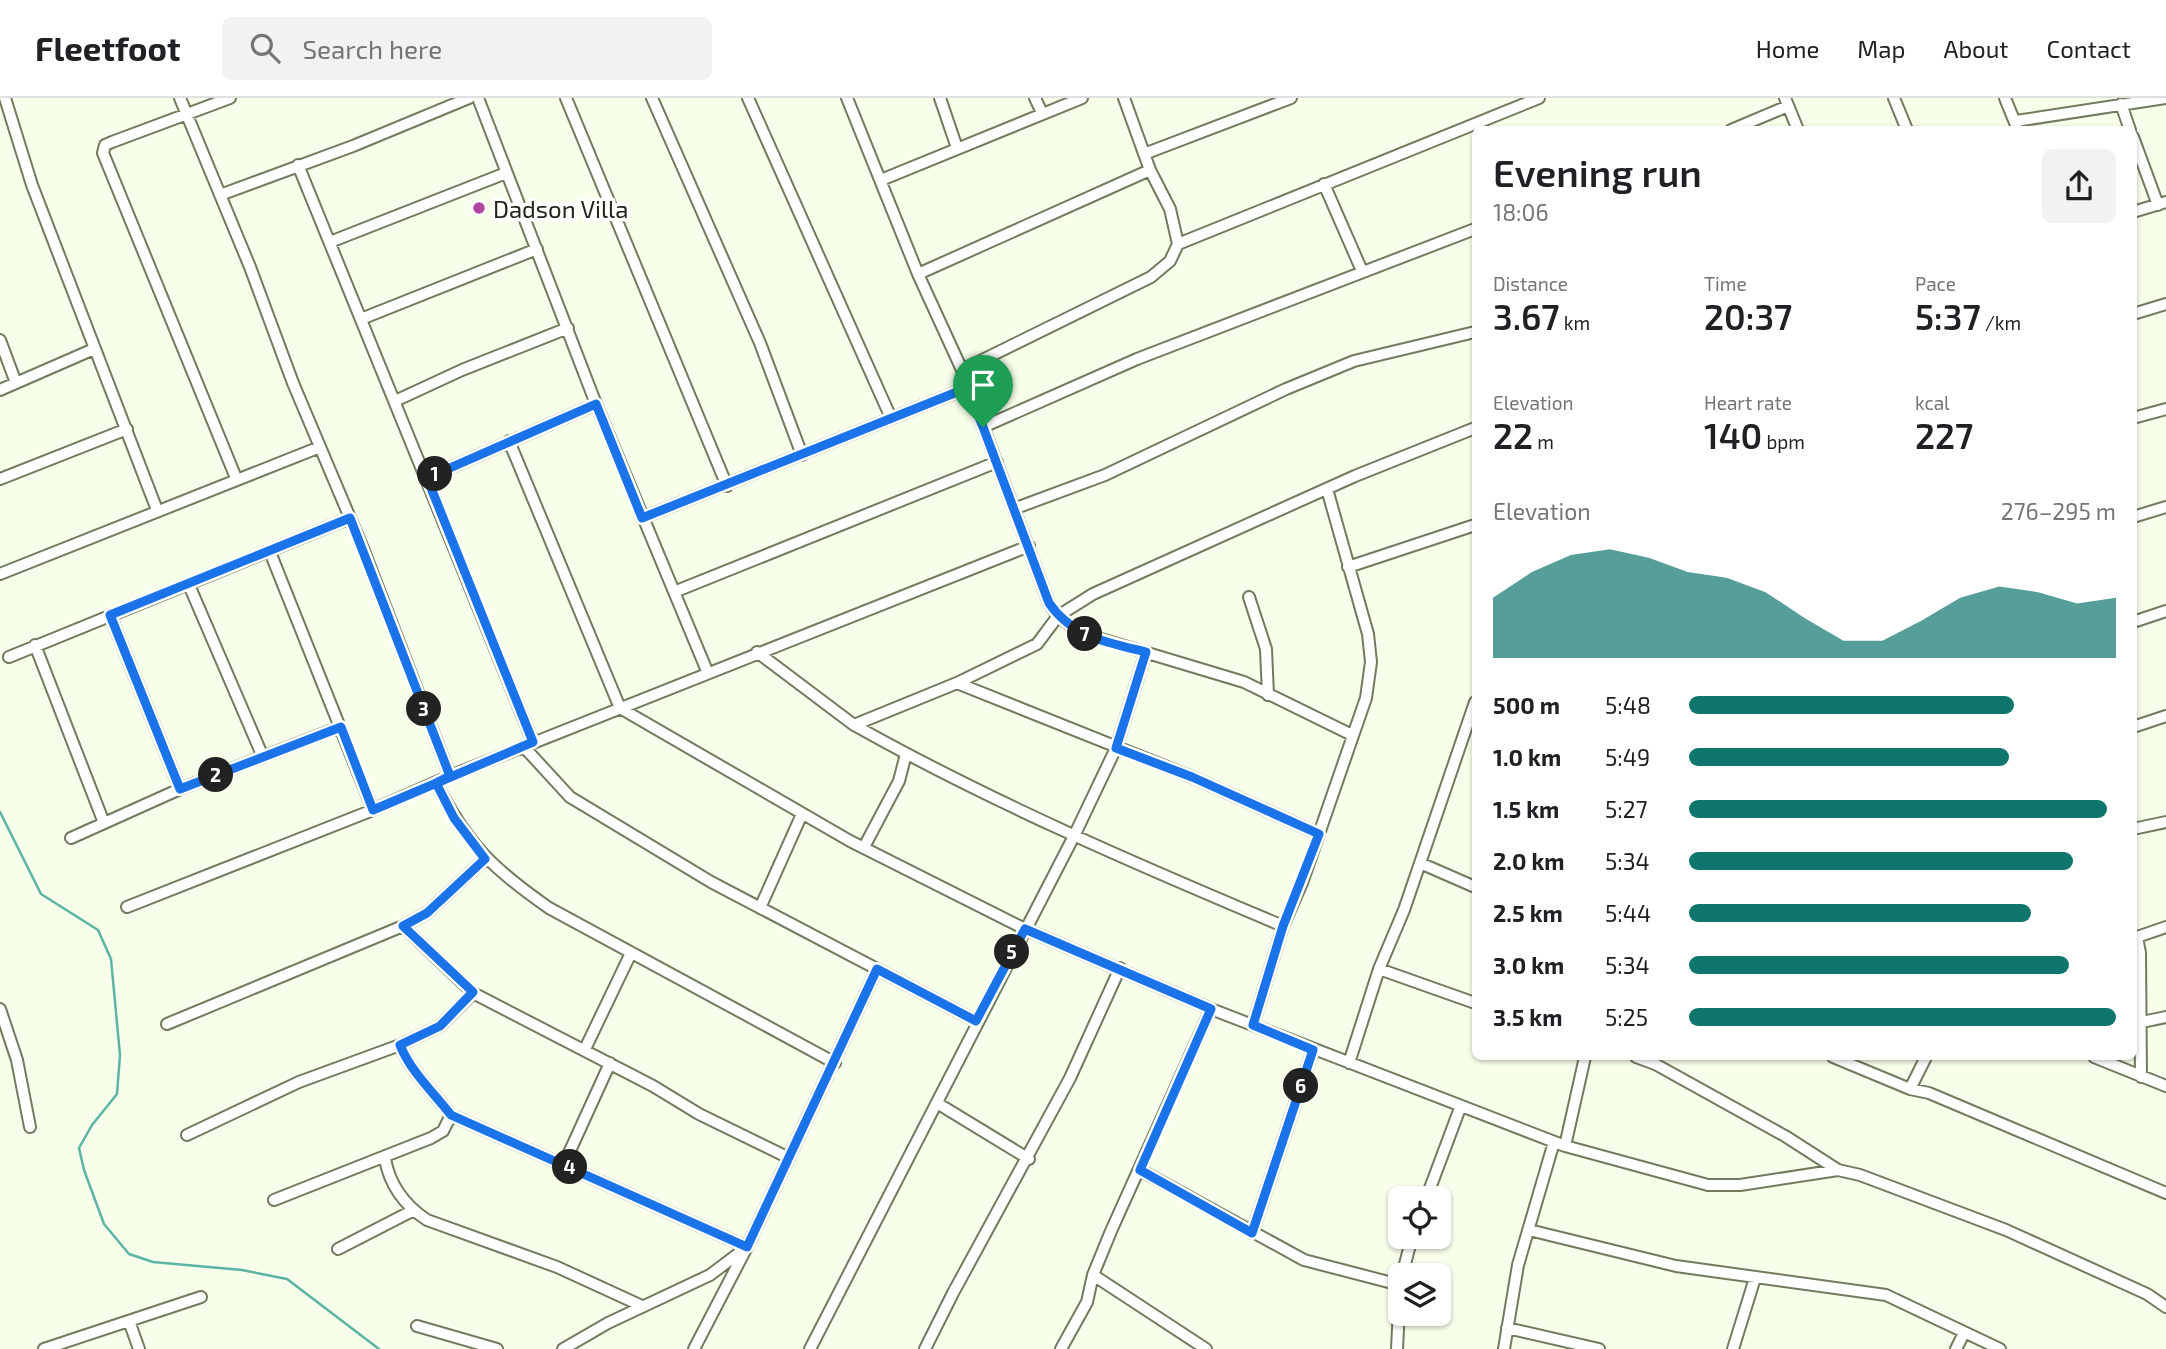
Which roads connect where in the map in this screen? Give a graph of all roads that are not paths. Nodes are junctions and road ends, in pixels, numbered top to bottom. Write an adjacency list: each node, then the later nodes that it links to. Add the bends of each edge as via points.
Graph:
1 (5, 98): 51 (street, via 32,185)
2 (180, 98): 21 (street)
3 (230, 98): 21 (street)
4 (469, 98): 31 (street)
5 (478, 98): 33 (street)
6 (566, 98): 71 (street)
7 (652, 98): 66 (street, via 760,342)
8 (748, 98): 60 (street)
9 (847, 98): 34 (street)
10 (940, 98): 29 (street)
11 (1035, 98): 22 (street)
12 (1082, 98): 22 (street)
13 (1124, 98): 30 (street)
14 (1291, 98): 30 (street)
15 (1539, 98): 35 (street)
16 (1894, 98): 26 (street)
17 (2006, 98): 23 (street)
18 (2166, 98): 20 (street)
19 (1787, 102): 24 (street); 25 (street)
20 (2122, 104): 23 (street); 27 (street)
21 (189, 113): 36 (street); 68 (street, via 105,145 103,153)
22 (1042, 113): 29 (street)
23 (2017, 125)
24 (1739, 126)
25 (1796, 126)
26 (1905, 126)
27 (2129, 126)
28 (2137, 146): 37 (street)
29 (957, 148): 34 (street)
30 (1144, 154): 32 (street)
31 (298, 165): 36 (street); 40 (street)
32 (1150, 170): 41 (street, via 1170,209); 44 (street)
33 (506, 173): 40 (street); 42 (street)
34 (881, 180): 44 (street)
35 (1324, 184): 41 (street); 43 (street)
36 (220, 195): 65 (street)
37 (2162, 204): 38 (street)
38 (2137, 211)
39 (1472, 230): 43 (street)
40 (330, 242): 47 (street)
41 (1178, 244): 52 (street, via 1170,261 1151,277)
42 (537, 249): 47 (street); 48 (street)
43 (1362, 271): 61 (street, via 1137,359)
44 (918, 274): 52 (street)
45 (2166, 304): 46 (street)
46 (2137, 313)
47 (361, 319): 56 (street)
48 (568, 328): 56 (street); 57 (street)
49 (1472, 333): 74 (street, via 1354,361 1105,475)
50 (0, 340): 53 (street)
51 (94, 349): 53 (street); 62 (street)
52 (962, 370): 54 (street)
53 (16, 383): 55 (street)
54 (967, 388): 60 (street); 61 (street)
55 (0, 390)
56 (395, 401): 69 (street)
57 (596, 404): 64 (street); 78 (street)
58 (2166, 409): 59 (street)
59 (2137, 417)
60 (891, 418): 66 (street)
61 (983, 427): 67 (street)
62 (127, 429): 70 (street); 75 (street)
63 (1472, 429): 72 (street)
64 (509, 441): 69 (street); 98 (street)
65 (320, 447): 68 (street); 77 (street)
66 (802, 455): 71 (street)
67 (997, 462): 74 (street); 85 (street)
68 (236, 478): 75 (street)
69 (427, 478): 105 (street)
70 (0, 479)
71 (727, 486): 78 (street)
72 (1327, 489): 82 (street); 89 (street, via 1093,594)
73 (2166, 507): 76 (street)
74 (1016, 508): 80 (street)
75 (157, 510): 83 (street)
76 (2137, 516)
77 (350, 518): 81 (street); 109 (street)
78 (642, 518): 85 (street)
79 (1472, 526): 82 (street)
80 (1029, 546): 89 (street); 92 (street)
81 (270, 552): 84 (street); 103 (street)
82 (1348, 567): 104 (street, via 1368,634 1371,662 1366,698)
83 (0, 574)
84 (190, 585): 88 (street); 108 (street)
85 (674, 592): 95 (street)
86 (1248, 597): 97 (street, via 1266,649)
87 (2166, 611): 90 (street)
88 (110, 615): 91 (street); 111 (street)
89 (1058, 616): 93 (street, via 1081,633); 96 (street, via 1037,644)
90 (2137, 621)
91 (35, 645): 94 (street); 115 (street)
92 (757, 652): 95 (street); 101 (street)
93 (1146, 652): 97 (street, via 1244,682); 106 (street)
94 (9, 657)
95 (707, 671): 98 (street)
96 (957, 683): 101 (street); 106 (street)
97 (1268, 695): 104 (street)
98 (620, 708): 105 (street); 113 (street)
99 (1472, 711): 122 (street)
100 (2166, 716): 102 (street)
101 (854, 725): 107 (street)
102 (2137, 726)
103 (341, 727): 108 (street); 112 (street)
104 (1352, 735): 118 (street)
105 (528, 744): 109 (street); 125 (street, via 570,797)
106 (1116, 748): 117 (street); 118 (street)
107 (906, 754): 117 (street); 120 (street, via 899,781)
108 (263, 757): 111 (street)
109 (450, 776): 110 (street)
110 (436, 783): 112 (street); 121 (street, via 454,818)
111 (180, 789): 115 (street)
112 (373, 810): 124 (street)
113 (802, 814): 120 (street); 125 (street)
114 (2166, 822): 116 (street)
115 (104, 823): 119 (street)
116 (2137, 828)
117 (1075, 834): 127 (street); 129 (street)
118 (1319, 834): 127 (street)
119 (71, 838)
120 (864, 847): 129 (street)
121 (485, 859): 126 (street, via 427,913); 131 (street, via 549,908)
122 (1420, 863): 123 (street); 135 (street)
123 (1472, 886)
124 (127, 907)
125 (760, 908): 134 (street)
126 (403, 926): 136 (street); 143 (street)
127 (1283, 926): 144 (street)
128 (2166, 927): 130 (street)
129 (1025, 929): 133 (street); 141 (street)
130 (2137, 935)
131 (631, 953): 146 (street); 154 (street)
132 (2137, 958): 142 (street)
133 (1120, 968): 139 (street); 167 (street)
134 (877, 969): 141 (street); 154 (street)
135 (1379, 969): 137 (street); 155 (street)
136 (473, 992): 145 (street, via 440,1026); 146 (street)
137 (1472, 1002)
138 (0, 1009): 162 (street, via 17,1060)
139 (1211, 1009): 144 (street); 170 (street)
140 (2166, 1017): 142 (street)
141 (976, 1021): 159 (street)
142 (2143, 1022): 156 (street)
143 (167, 1024)
144 (1253, 1025): 147 (street)
145 (400, 1045): 161 (street, via 408,1065); 163 (street, via 299,1082)
146 (584, 1049): 153 (street)
147 (1313, 1050): 155 (street); 177 (street)
148 (1584, 1060): 165 (street)
149 (1644, 1060): 171 (street)
150 (1840, 1060): 158 (street)
151 (1924, 1060): 158 (street)
152 (2101, 1060): 156 (street)
153 (610, 1063): 166 (street); 169 (street)
154 (835, 1063): 166 (street)
155 (1349, 1063): 160 (street)
156 (2141, 1077): 157 (street)
157 (2166, 1086)
158 (1910, 1089): 173 (street)
159 (937, 1103): 167 (street); 197 (street)
160 (1460, 1108): 164 (street); 172 (street)
161 (451, 1115): 168 (street, via 443,1131); 169 (street)
162 (30, 1127)
163 (187, 1135)
164 (1554, 1142): 165 (street); 176 (street)
165 (1565, 1146): 171 (street, via 1708,1185 1740,1185)
166 (789, 1158): 178 (street)
167 (1028, 1158): 198 (street)
168 (384, 1159): 174 (street); 175 (street, via 392,1186)
169 (564, 1164): 178 (street)
170 (1140, 1170): 177 (street); 180 (street)
171 (1838, 1170): 185 (street, via 2006,1230)
172 (1431, 1186)
173 (2166, 1193)
174 (274, 1200)
175 (412, 1211): 179 (street); 184 (street, via 442,1227 557,1267)
176 (1529, 1230): 181 (street, via 1676,1266); 189 (street)
177 (1252, 1233): 182 (street, via 1315,1264)
178 (747, 1247): 184 (street, via 710,1275); 196 (street)
179 (338, 1249)
180 (1093, 1275): 191 (street); 199 (street, via 1087,1302)
181 (1755, 1279): 190 (street, via 1886,1295); 205 (street)
182 (1388, 1283)
183 (201, 1297): 186 (street)
184 (642, 1306): 195 (street)
185 (2166, 1307)
186 (129, 1321): 192 (street); 193 (street)
187 (416, 1326): 194 (street)
188 (1398, 1326): 202 (street)
189 (1507, 1328): 203 (street); 204 (street)
190 (1964, 1333): 206 (street); 207 (street)
191 (1189, 1337): 200 (street); 201 (street)
192 (44, 1349)
193 (139, 1349)
194 (497, 1349)
195 (563, 1349)
196 (694, 1349)
197 (810, 1349)
198 (925, 1349)
199 (1061, 1349)
200 (1181, 1349)
201 (1206, 1349)
202 (1397, 1349)
203 (1504, 1349)
204 (1599, 1349)
205 (1733, 1349)
206 (1956, 1349)
207 (2000, 1349)

